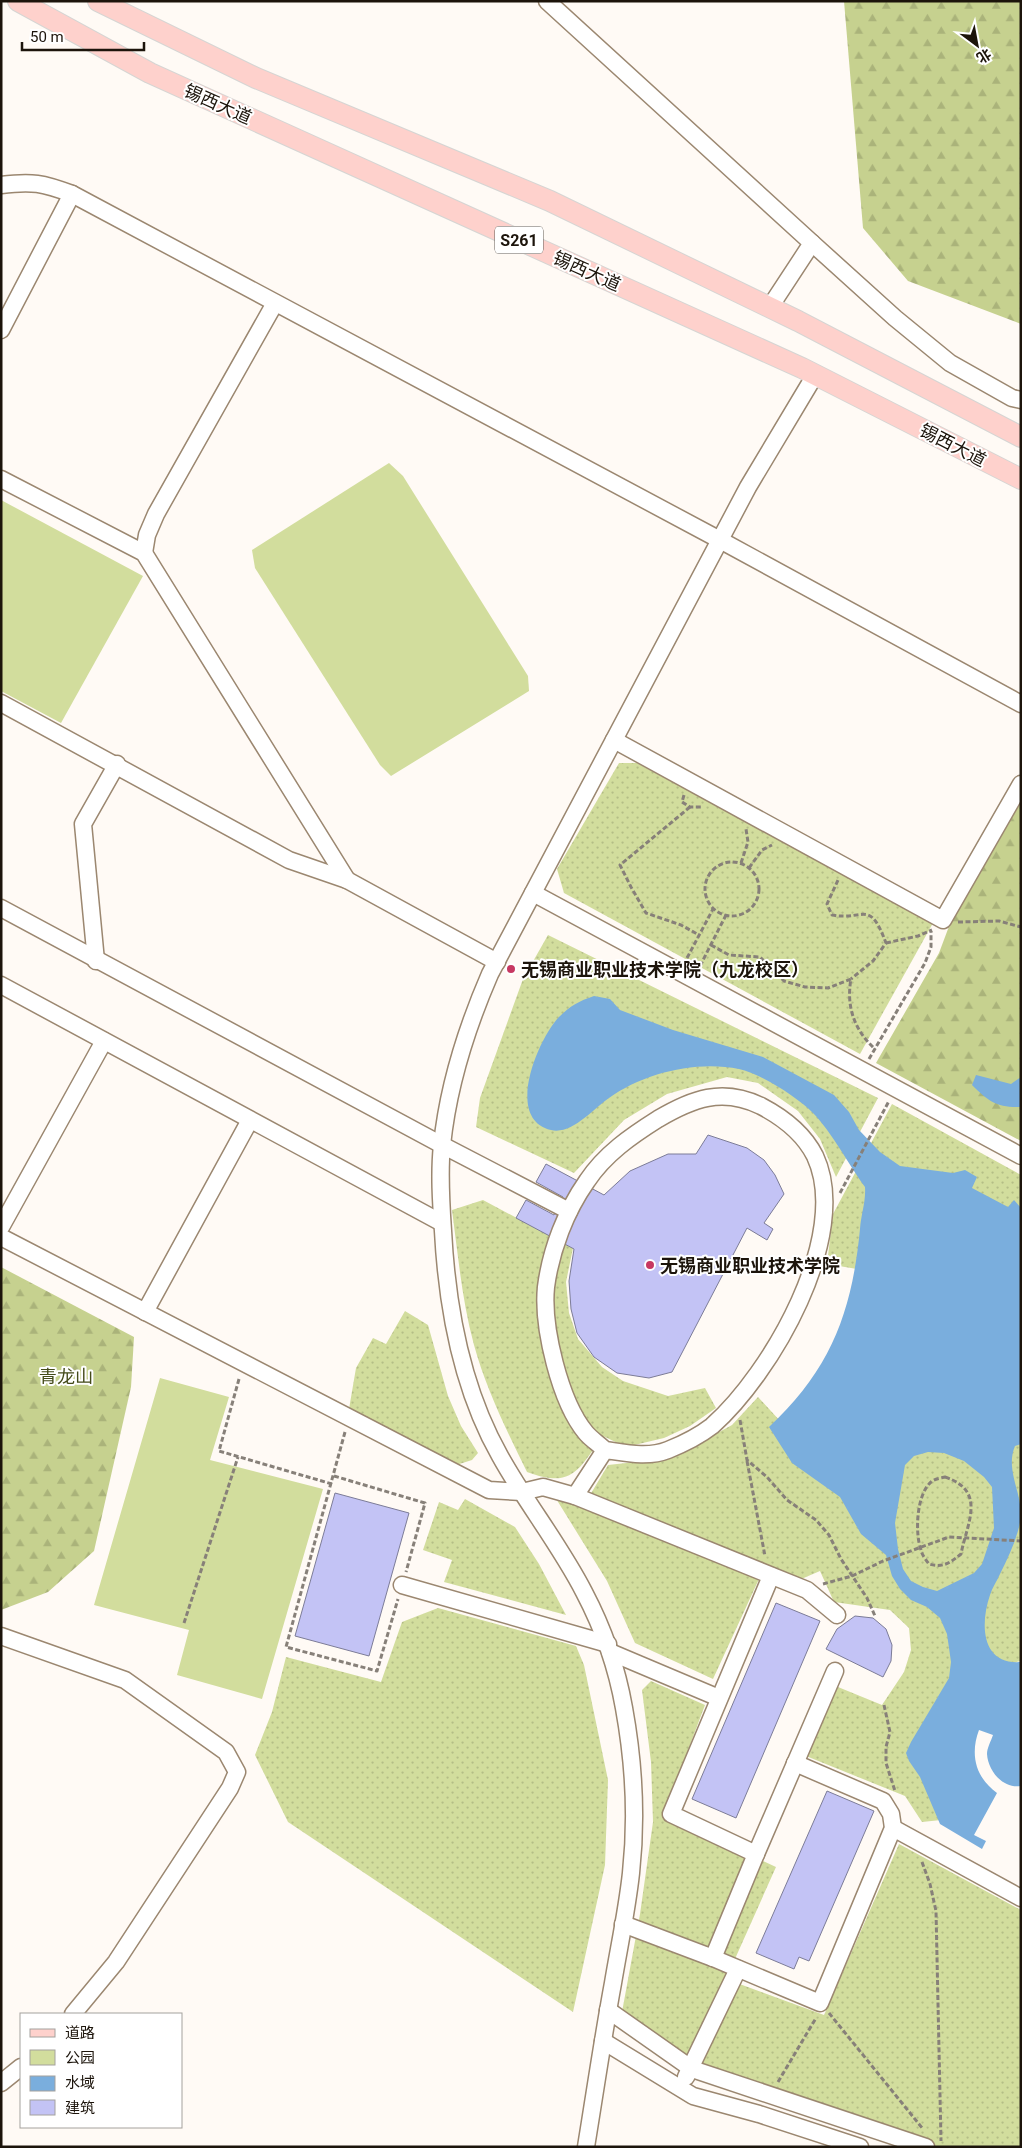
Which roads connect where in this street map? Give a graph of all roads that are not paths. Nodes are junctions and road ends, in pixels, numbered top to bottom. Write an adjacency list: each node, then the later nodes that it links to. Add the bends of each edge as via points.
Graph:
1 (18, 1): 10 (main road, 锡西大道 / S261, via 150,73)
2 (98, 1): 8 (main road, S261, via 256,78 550,201)
3 (547, 1): 6 (street)
4 (1, 185): 5 (street, via 44,183)
5 (72, 194): 7 (street); 9 (street)
6 (812, 243): 8 (street); 11 (street, via 895,318 950,362)
7 (275, 303): 15 (street); 16 (street, via 156,514)
8 (770, 308): 12 (main road, S261)
9 (1, 330)
10 (815, 376): 14 (main road, 锡西大道 / S261); 15 (street)
11 (1021, 400)
12 (1021, 436)
13 (1, 479): 16 (street)
14 (1021, 479)
15 (720, 540): 18 (street); 19 (street)
16 (144, 553): 22 (street)
17 (1, 703): 20 (street)
18 (1021, 704)
19 (614, 740): 21 (street, via 943,920); 23 (street)
20 (117, 764): 22 (street, via 289,860); 25 (street, via 83,824)
21 (1021, 784)
22 (347, 880): 26 (street)
23 (533, 893): 26 (street); 31 (street)
24 (1, 908): 25 (street)
25 (96, 961): 30 (street)
26 (497, 962): 30 (street, via 472,1016)
27 (1, 985): 28 (street)
28 (104, 1041): 29 (street); 34 (street)
29 (250, 1120): 33 (street); 36 (street)
30 (442, 1145): 32 (street); 33 (street)
31 (1021, 1156)
32 (569, 1211): 37 (street, via 553,1254 546,1288 547,1325 552,1354 572,1410 586,1433); 37 (street, via 588,1179 614,1150 637,1132 692,1101 717,1096 737,1098 778,1116 798,1133 814,1156 822,1180 824,1211 816,1260 797,1307 754,1380 710,1427 690,1440 666,1451 637,1455)
33 (442, 1223): 38 (street, via 450,1307 461,1358 497,1452)
34 (1, 1227)
35 (1, 1237): 36 (street)
36 (145, 1312): 38 (street, via 489,1490)
37 (604, 1450): 39 (street)
38 (522, 1492): 39 (street, via 543,1486); 44 (street, via 584,1591)
39 (575, 1496): 40 (street)
40 (771, 1576): 42 (street, via 807,1590); 46 (street)
41 (402, 1585): 44 (street)
42 (836, 1615)
43 (1, 1636): 55 (street, via 125,1680 226,1752 237,1772 230,1788 116,1962)
44 (609, 1648): 46 (street); 51 (street, via 624,1706 635,1819)
45 (835, 1671): 47 (street)
46 (719, 1698): 49 (street, via 671,1814)
47 (796, 1763): 48 (street, via 882,1801); 49 (street)
48 (892, 1821): 50 (street, via 913,1839); 53 (street, via 820,2003)
49 (756, 1854): 52 (street)
50 (1021, 1898)
51 (623, 1924): 52 (street); 54 (street)
52 (713, 1958): 53 (street)
53 (738, 1969): 59 (street)
54 (608, 2010): 56 (street); 60 (street, via 692,2070 770,2096)
55 (74, 2013)
56 (603, 2041): 59 (street); 61 (street)
57 (20, 2068): 58 (street)
58 (1, 2083)
59 (681, 2088): 62 (street, via 693,2096)
60 (926, 2139)
61 (586, 2147)
62 (860, 2147)

